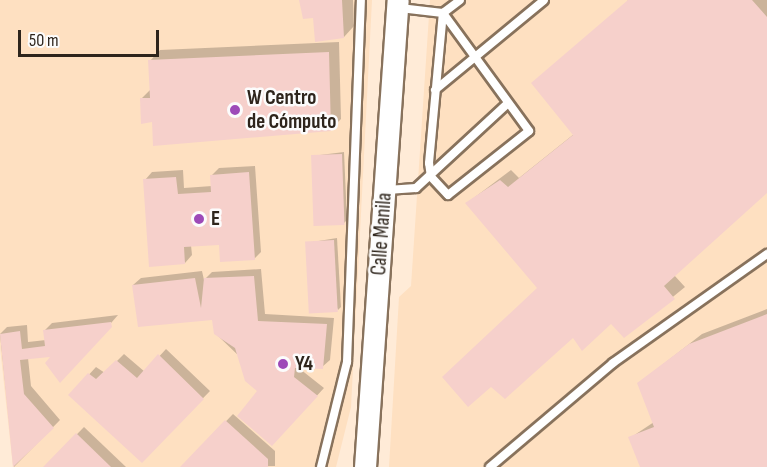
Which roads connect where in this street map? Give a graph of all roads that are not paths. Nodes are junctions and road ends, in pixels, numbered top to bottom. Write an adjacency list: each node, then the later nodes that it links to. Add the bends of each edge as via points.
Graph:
1 (361, 0): 12 (lane, via 347,362)
2 (460, 0): 5 (lane)
3 (544, 0): 6 (lane)
4 (398, 4): 5 (lane); 10 (street, Calle Manila)
5 (442, 13): 6 (lane); 7 (lane)
6 (474, 59): 7 (lane); 8 (lane)
7 (435, 90): 9 (lane)
8 (508, 103): 9 (lane); 9 (lane, via 528,127 526,139 455,194 443,193)
9 (431, 177): 10 (lane, via 416,188)
10 (386, 190): 13 (street, Calle Manila)
11 (767, 254): 14 (lane, via 613,363)
12 (321, 467)
13 (364, 467)
14 (490, 467)

